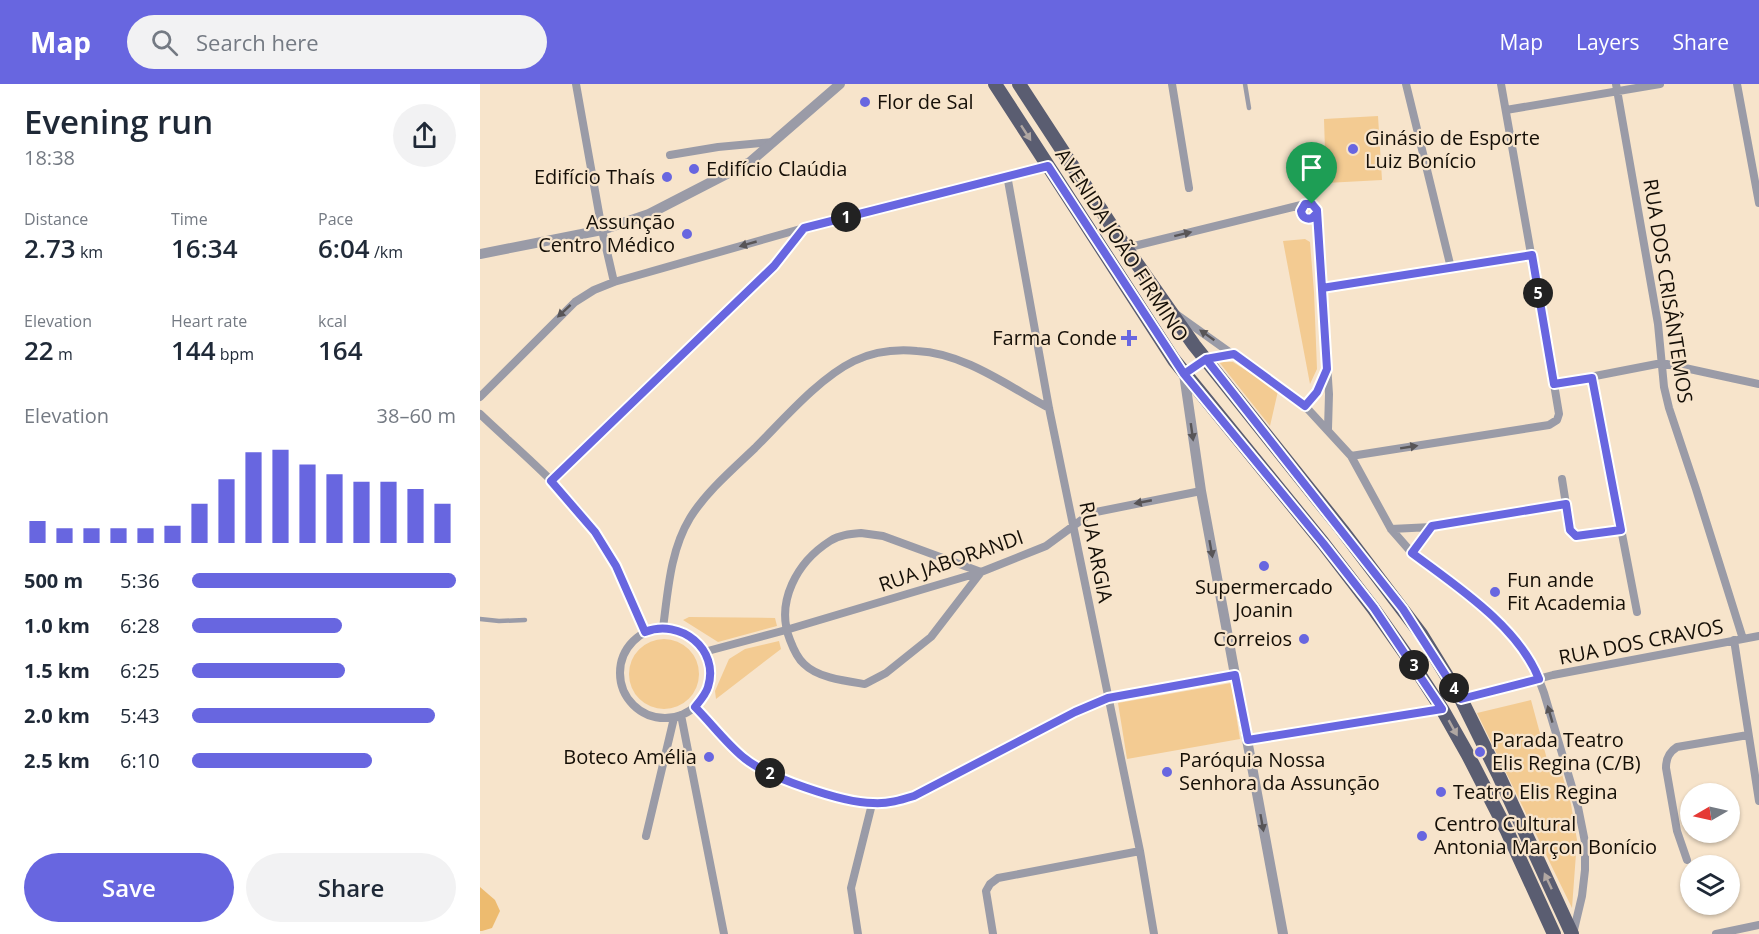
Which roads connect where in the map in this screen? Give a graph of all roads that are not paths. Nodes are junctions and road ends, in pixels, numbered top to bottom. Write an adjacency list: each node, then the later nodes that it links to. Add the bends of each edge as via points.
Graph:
1 (576, 84): 23 (street)
2 (840, 84): 14 (street)
3 (995, 84): 16 (main road, AVENIDA JOÃO FIRMINO, one-way to 16)
4 (1019, 84): 24 (main road, AVENIDA JOÃO FIRMINO)
5 (1172, 84): 18 (street)
6 (1245, 84): 12 (lane)
7 (1406, 84): 27 (street)
8 (1501, 84): 13 (street)
9 (1660, 84): 11 (street)
10 (1737, 84): 19 (street)
11 (1616, 88): 13 (street); 33 (street, RUA DOS CRISÂNTEMOS)
12 (1249, 108)
13 (1506, 110): 26 (street)
14 (774, 142): 15 (street); 23 (street, via 750,162 705,186)
15 (670, 155)
16 (1048, 166): 17 (street); 35 (main road, AVENIDA JOÃO FIRMINO)
17 (1007, 175): 22 (street); 41 (street, RUA ARGIA)
18 (1190, 188)
19 (1759, 203)
20 (1305, 204): 21 (street, via 1315,205); 21 (street, via 1301,211 1305,218); 24 (street, one-way to 20)
21 (1317, 213): 29 (street)
22 (804, 228): 28 (street, one-way to 28); 46 (street, via 766,273)
23 (602, 230): 25 (street); 28 (street)
24 (1126, 248): 30 (main road, AVENIDA JOÃO FIRMINO)
25 (480, 254)
26 (1532, 255): 27 (street); 37 (street)
27 (1451, 268): 29 (street)
28 (614, 282): 39 (street, one-way to 39, via 575,302)
29 (1322, 288): 34 (street)
30 (1168, 308): 31 (street, one-way to 30); 32 (main road, AVENIDA JOÃO FIRMINO)
31 (1234, 354): 32 (street); 40 (street)
32 (1206, 359): 35 (street); 67 (main road, AVENIDA JOÃO FIRMINO, via 1403,609)
33 (1662, 363): 36 (street); 38 (street); 62 (street, RUA DOS CRISÂNTEMOS, via 1669,408)
34 (1327, 369): 40 (street, via 1317,392); 43 (street)
35 (1184, 374): 47 (street, one-way to 47); 69 (main road, AVENIDA JOÃO FIRMINO, via 1374,608)
36 (1592, 378): 37 (street); 52 (street)
37 (1554, 384): 44 (street, one-way to 37, via 1549,425 1559,414)
38 (1759, 384)
39 (480, 397)
40 (1305, 406): 43 (street)
41 (1049, 408): 49 (street, RUA ARGIA); 58 (street, via 961,360 933,352 902,350 868,355 833,372 725,477 691,518 672,566)
42 (480, 414): 46 (street)
43 (1328, 429): 44 (street)
44 (1351, 456): 51 (street)
45 (1562, 479): 48 (street)
46 (551, 481): 60 (street, via 595,532 616,566)
47 (1201, 491): 49 (street, RUA JABORANDI, one-way to 49, via 1091,513); 64 (street, one-way to 64)
48 (1566, 504): 50 (street); 52 (street, via 1570,530 1576,536)
49 (1074, 525): 54 (street, RUA JABORANDI, via 1046,546); 66 (street, RUA ARGIA)
50 (1432, 526): 51 (street); 53 (street)
51 (1391, 529): 53 (street)
52 (1621, 530): 55 (street)
53 (1412, 553): 65 (street, via 1504,626)
54 (981, 572): 59 (street, RUA JABORANDI); 59 (street, via 883,536 843,535 817,551 793,582 785,606); 59 (street, via 932,637 886,673 865,684 803,664)
55 (1637, 612)
56 (480, 619): 57 (lane)
57 (525, 620)
58 (663, 628): 60 (street); 63 (street, via 690,636)
59 (786, 630): 63 (street, RUA JABORANDI)
60 (645, 632): 70 (street, via 627,647 622,658 624,693 651,717)
61 (1759, 636): 62 (street, RUA DOS CRAVOS)
62 (1738, 640): 65 (street, RUA DOS CRAVOS); 71 (street, RUA DOS CRISÂNTEMOS)
63 (704, 652): 68 (street, via 708,686)
64 (1235, 675): 66 (street); 72 (street)
65 (1539, 679): 67 (street, RUA DOS CRAVOS); 85 (street, one-way to 65, via 1586,870 1585,842)
66 (1108, 698): 74 (street, via 914,796); 76 (street, RUA ARGIA)
67 (1461, 699): 85 (main road, AVENIDA JOÃO FIRMINO, one-way to 67)
68 (695, 707): 70 (street); 74 (street, via 743,758 762,770 818,791)
69 (1442, 709): 72 (street); 84 (main road, AVENIDA JOÃO FIRMINO, one-way to 84, via 1507,831)
70 (678, 716): 75 (street); 79 (street)
71 (1748, 735): 73 (street, RUA DOS CRISÂNTEMOS); 77 (street, via 1670,751 1666,768)
72 (1248, 740): 83 (street, one-way to 83)
73 (1759, 801)
74 (872, 804): 80 (street, via 851,888)
75 (646, 836)
76 (1140, 851): 81 (street, via 998,878 986,891); 82 (street, RUA ARGIA)
77 (1685, 855)
78 (1759, 925): 86 (street)
79 (724, 934)
80 (858, 934)
81 (993, 934)
82 (1154, 934)
83 (1282, 934)
84 (1554, 934)
85 (1572, 934)
86 (1716, 934)

